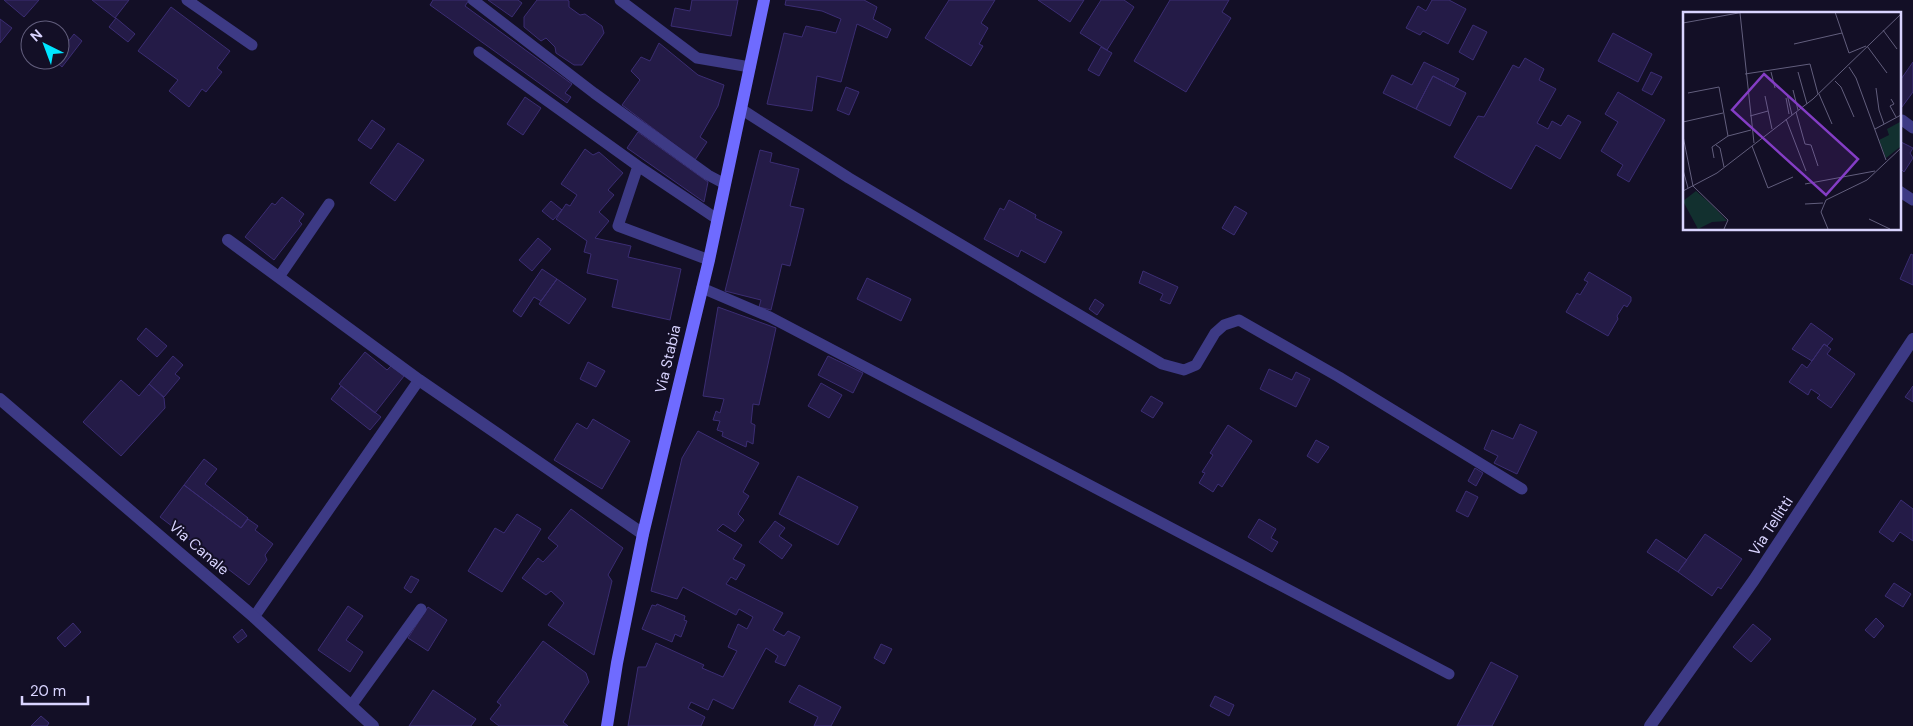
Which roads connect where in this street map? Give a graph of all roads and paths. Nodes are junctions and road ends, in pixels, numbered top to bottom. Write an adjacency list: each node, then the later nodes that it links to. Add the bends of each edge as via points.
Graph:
1 (187, 0): 5 (lane)
2 (472, 0): 12 (lane, via 594,93)
3 (620, 0): 7 (lane, via 697,58)
4 (764, 0): 7 (main road, Via Stabia)
5 (252, 45)
6 (479, 52): 11 (lane)
7 (750, 67): 8 (main road, Via Stabia)
8 (741, 109): 12 (main road, Via Stabia); 24 (lane, via 849,178 1162,364 1184,370 1196,365 1215,333 1224,325 1239,320 1339,376)
9 (1902, 120): 10 (lane)
10 (1913, 128)
11 (638, 166): 16 (lane); 18 (lane, via 618,226)
12 (725, 184): 16 (main road, Via Stabia)
13 (1900, 192): 14 (lane)
14 (1913, 200)
15 (329, 204): 19 (lane)
16 (717, 218): 18 (main road, Via Stabia)
17 (228, 240): 19 (street)
18 (709, 260): 20 (main road, Via Stabia)
19 (279, 277): 22 (street)
20 (702, 288): 25 (main road, Via Stabia); 28 (lane, via 770,317)
21 (1913, 340): 32 (street, Via Tellitti, via 1754,580)
22 (419, 380): 25 (street); 27 (lane)
23 (0, 399): 27 (street, Via Canale)
24 (1522, 489)
25 (643, 534): 31 (main road, Via Stabia)
26 (421, 609): 29 (lane)
27 (254, 618): 29 (street, Via Canale)
28 (1449, 674)
29 (351, 706): 30 (street, Via Canale)
30 (373, 726)
31 (607, 726)
32 (1650, 726)

